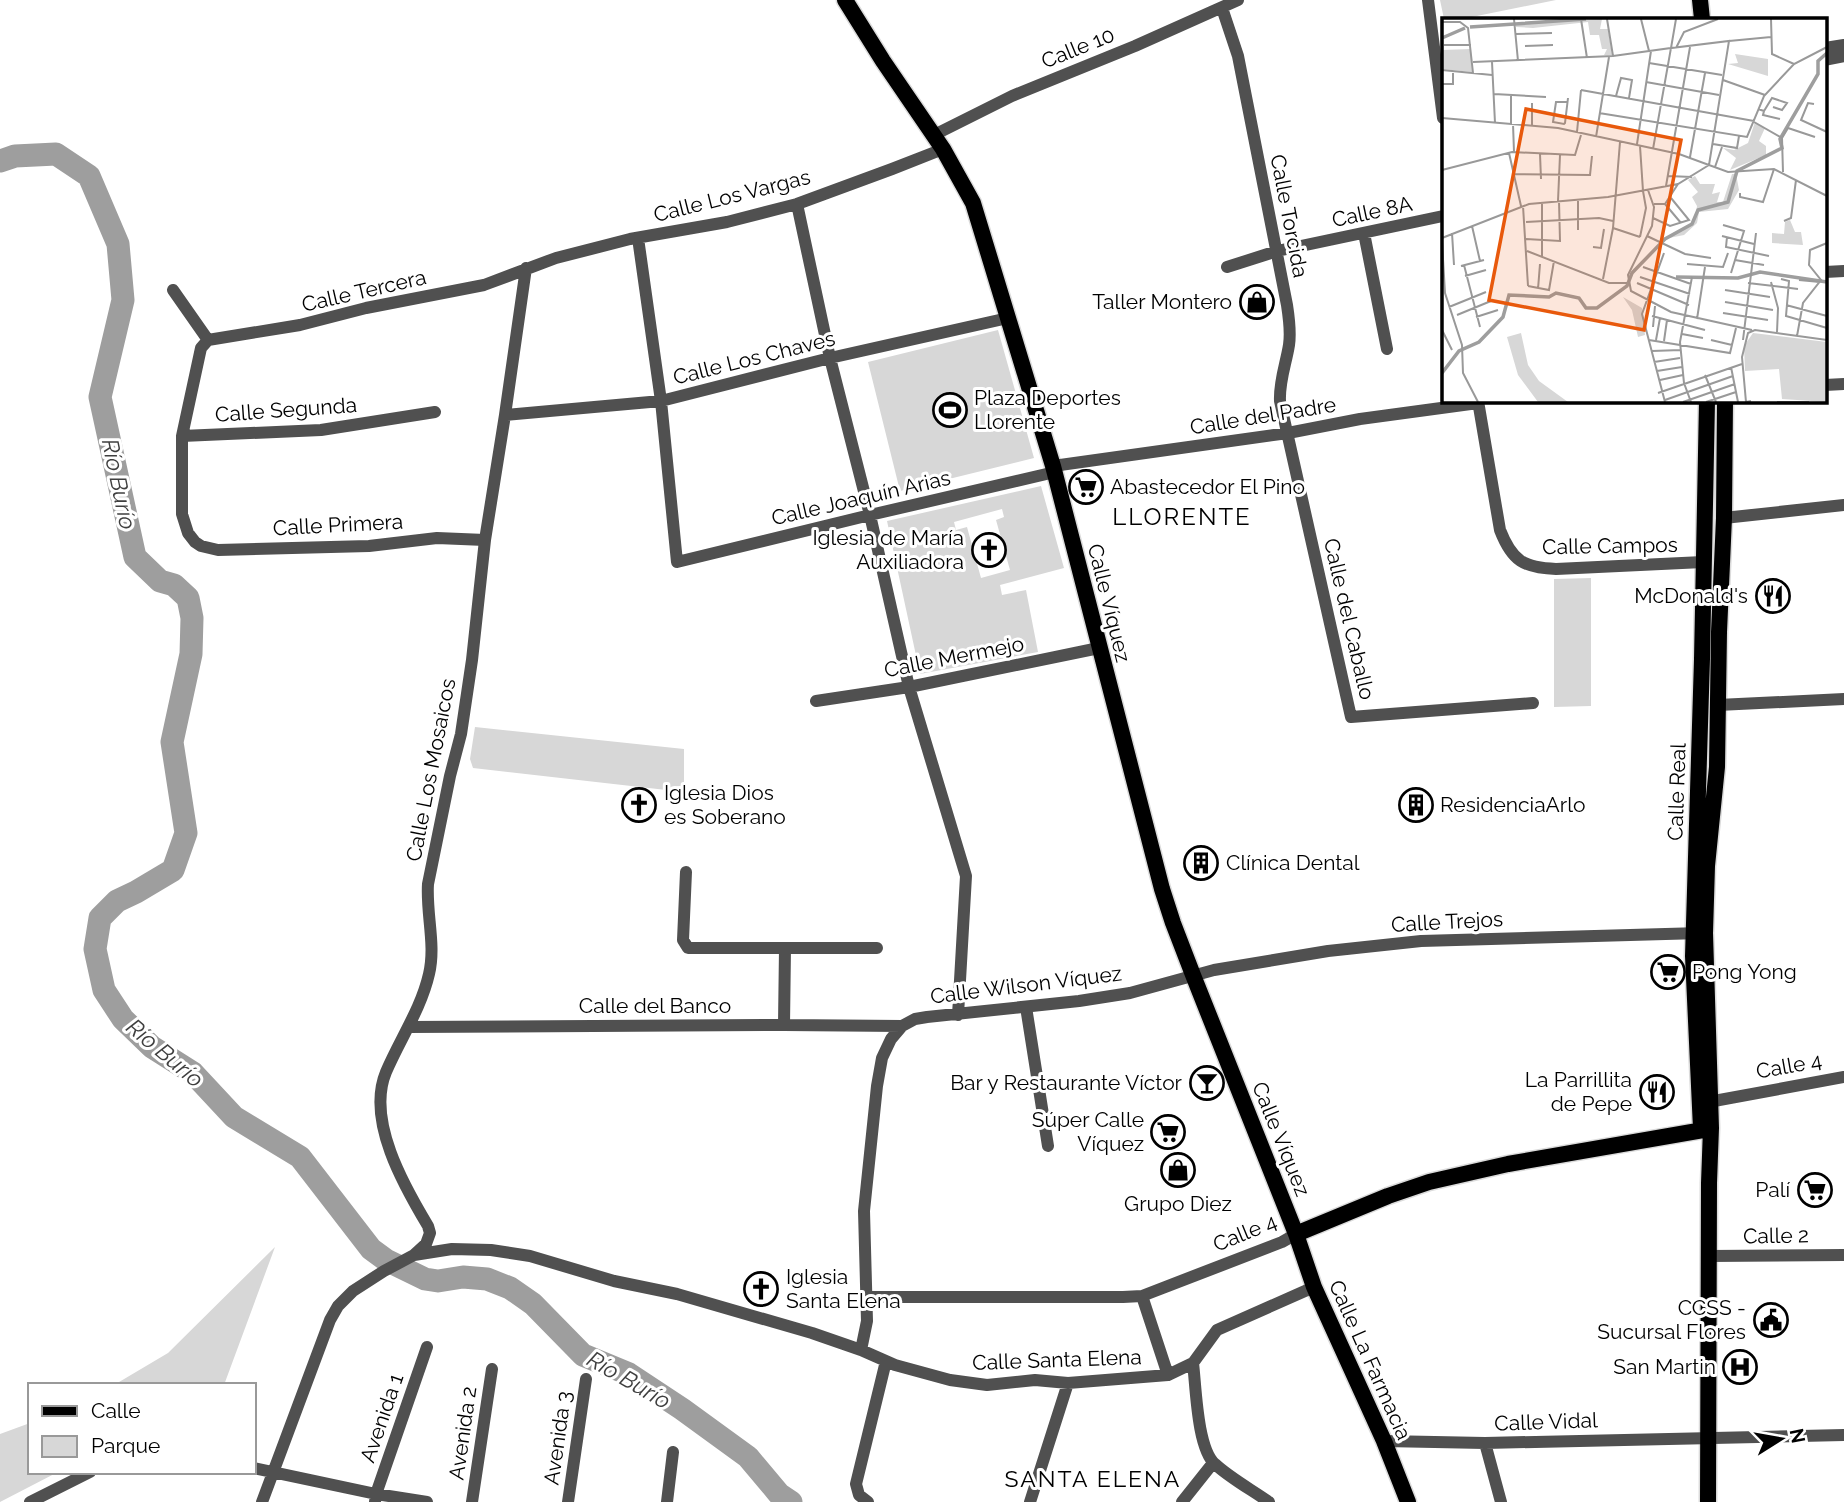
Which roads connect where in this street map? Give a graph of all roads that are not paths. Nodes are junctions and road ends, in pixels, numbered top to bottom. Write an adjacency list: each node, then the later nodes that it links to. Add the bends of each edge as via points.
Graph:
1 (845, 0): 10 (main road, Calle Víquez)
2 (1238, 0): 5 (street, Calle 10)
3 (1427, 0): 9 (street)
4 (1700, 0): 6 (main road)
5 (1222, 8): 10 (street, Calle 10, via 1012,96); 15 (street, Calle Torcida, via 1238,56)
6 (1702, 18)
7 (1844, 45): 8 (street)
8 (1831, 54)
9 (1442, 111)
10 (939, 142): 11 (street, Calle Los Vargas, via 892,169); 21 (main road, Calle Víquez, via 973,202)
11 (797, 204): 14 (street, Calle Los Vargas); 24 (street)
12 (1442, 216): 13 (street, Calle 8A)
13 (1364, 233): 15 (street, Calle 8A); 23 (street)
14 (638, 238): 17 (street, Calle Los Vargas); 27 (street)
15 (1277, 251): 16 (street, Calle 8A); 33 (street, Calle Torcida, via 1290,325 1280,387)
16 (1227, 267)
17 (526, 268): 22 (street, Calle Tercera, via 484,285); 32 (street, Calle Los Mosaicos)
18 (1844, 271): 19 (street)
19 (1826, 272)
20 (173, 290): 22 (street)
21 (1008, 318): 24 (street, Calle Los Chaves); 36 (main road, Calle Víquez)
22 (208, 340): 34 (street, via 201,348)
23 (1387, 349)
24 (830, 358): 27 (street, Calle Los Chaves); 38 (street)
25 (1844, 384): 26 (street)
26 (1826, 386)
27 (661, 401): 32 (street, Calle Los Chaves); 38 (street, Calle Joaquín Arias, via 677,562)
28 (1478, 402): 33 (street, Calle del Padre); 41 (street, Calle Campos, via 1500,530 1508,549 1521,562 1556,569)
29 (1707, 402): 35 (main road, Calle Real)
30 (1725, 402): 39 (main road, Calle Real)
31 (435, 412): 34 (street, Calle Segunda, via 321,430)
32 (505, 415): 40 (street, Calle Los Mosaicos)
33 (1288, 433): 36 (street, Calle del Padre); 48 (street, Calle del Caballo, via 1352,717)
34 (182, 436): 40 (street, Calle Primera, via 182,514 188,533 201,546 218,550 369,546 437,538)
35 (1706, 446): 39 (main road, via 1715,480 1715,507); 41 (main road, Calle Real)
36 (1054, 470): 38 (street, Calle Joaquín Arias); 43 (main road, Calle Víquez)
37 (1844, 505): 39 (street)
38 (870, 515): 45 (street)
39 (1724, 517): 41 (main road, via 1714,527 1710,555); 42 (main road, Calle Real)
40 (485, 540): 60 (street, Calle Los Mosaicos, via 461,734 428,884 432,962)
41 (1703, 562): 42 (main road, via 1711,569); 44 (main road, Calle Real)
42 (1719, 632): 49 (main road, Calle Real)
43 (1098, 648): 45 (street, Calle Mermejo); 55 (main road, Calle Víquez, via 1162,889)
44 (1702, 659): 49 (main road, via 1712,701); 50 (main road, Calle Real)
45 (909, 687): 47 (street, Calle Mermejo); 57 (street, via 966,876)
46 (1844, 699): 49 (street)
47 (816, 701)
48 (1533, 703)
49 (1718, 705): 50 (main road, via 1709,718 1708,754); 52 (main road, Calle Real, via 1717,767)
50 (1698, 780): 52 (main road, Calle Real)
51 (686, 872): 53 (street, via 683,940 688,948)
52 (1699, 933): 55 (street, Calle Trejos, via 1422,941 1328,951); 62 (main road, Calle Real)
53 (785, 948): 54 (street); 58 (street)
54 (877, 948)
55 (1193, 975): 56 (street, Calle Wilson Víquez, via 1130,993); 66 (main road, Calle Víquez)
56 (1026, 1007): 57 (street, Calle Wilson Víquez); 64 (street)
57 (958, 1014): 59 (street, Calle Wilson Víquez, via 915,1019)
58 (784, 1025): 59 (street, Calle del Banco); 60 (street, Calle del Banco)
59 (902, 1026): 73 (street, via 882,1058 877,1086 864,1211)
60 (408, 1027): 65 (street, Calle Los Mosaicos, via 382,1085 382,1116 398,1172)
61 (1844, 1077): 62 (street, Calle 4)
62 (1705, 1102): 63 (main road, Calle Real)
63 (1706, 1129): 66 (main road, Calle 4, via 1429,1182); 70 (main road, Calle Real)
64 (1048, 1146)
65 (428, 1226): 67 (street, Calle Los Mosaicos); 68 (street, via 429,1239)
66 (1296, 1234): 71 (main road, Calle La Farmacia); 72 (street, Calle 4)
67 (452, 1249): 68 (street, Calle Santa Elena); 75 (street, Calle Santa Elena, via 530,1256 690,1297)
68 (414, 1255): 89 (street, Calle Santa Elena, via 338,1306)
69 (1844, 1255): 70 (street, Calle 2)
70 (1709, 1256): 83 (main road, Calle Real)
71 (1314, 1287): 77 (street, Calle Santa Elena, via 1217,1330); 84 (main road, Calle La Farmacia)
72 (1142, 1296): 73 (street, Calle 4); 79 (street)
73 (867, 1297): 75 (street)
74 (427, 1347): 91 (street, Avenida 1)
75 (861, 1350): 76 (street, Calle Santa Elena)
76 (886, 1361): 81 (street, Calle Santa Elena, via 950,1380 987,1385 1035,1380); 98 (street, via 856,1484 859,1495)
77 (1193, 1363): 79 (street, Calle Santa Elena); 87 (street, via 1202,1437)
78 (492, 1369): 95 (street, Avenida 2)
79 (1168, 1375): 81 (street, Calle Santa Elena)
80 (586, 1379): 96 (street, Avenida 3)
81 (1068, 1383): 99 (street)
82 (1844, 1434): 83 (street, Calle Vidal)
83 (1709, 1437): 85 (street, Calle Vidal); 104 (main road, Calle Real)
84 (1384, 1441): 85 (street, Calle Vidal); 102 (main road, Calle La Farmacia)
85 (1485, 1443): 103 (street)
86 (673, 1452): 97 (street)
87 (1213, 1463): 100 (street); 101 (street)
88 (256, 1469): 89 (street)
89 (272, 1473): 91 (street); 93 (street, Calle Santa Elena)
90 (86, 1474): 92 (street)
91 (375, 1498): 94 (street)
92 (30, 1502)
93 (262, 1502)
94 (427, 1502)
95 (472, 1502)
96 (568, 1502)
97 (667, 1502)
98 (868, 1502)
99 (1030, 1502)
100 (1182, 1502)
101 (1269, 1502)
102 (1408, 1502)
103 (1501, 1502)
104 (1708, 1502)

